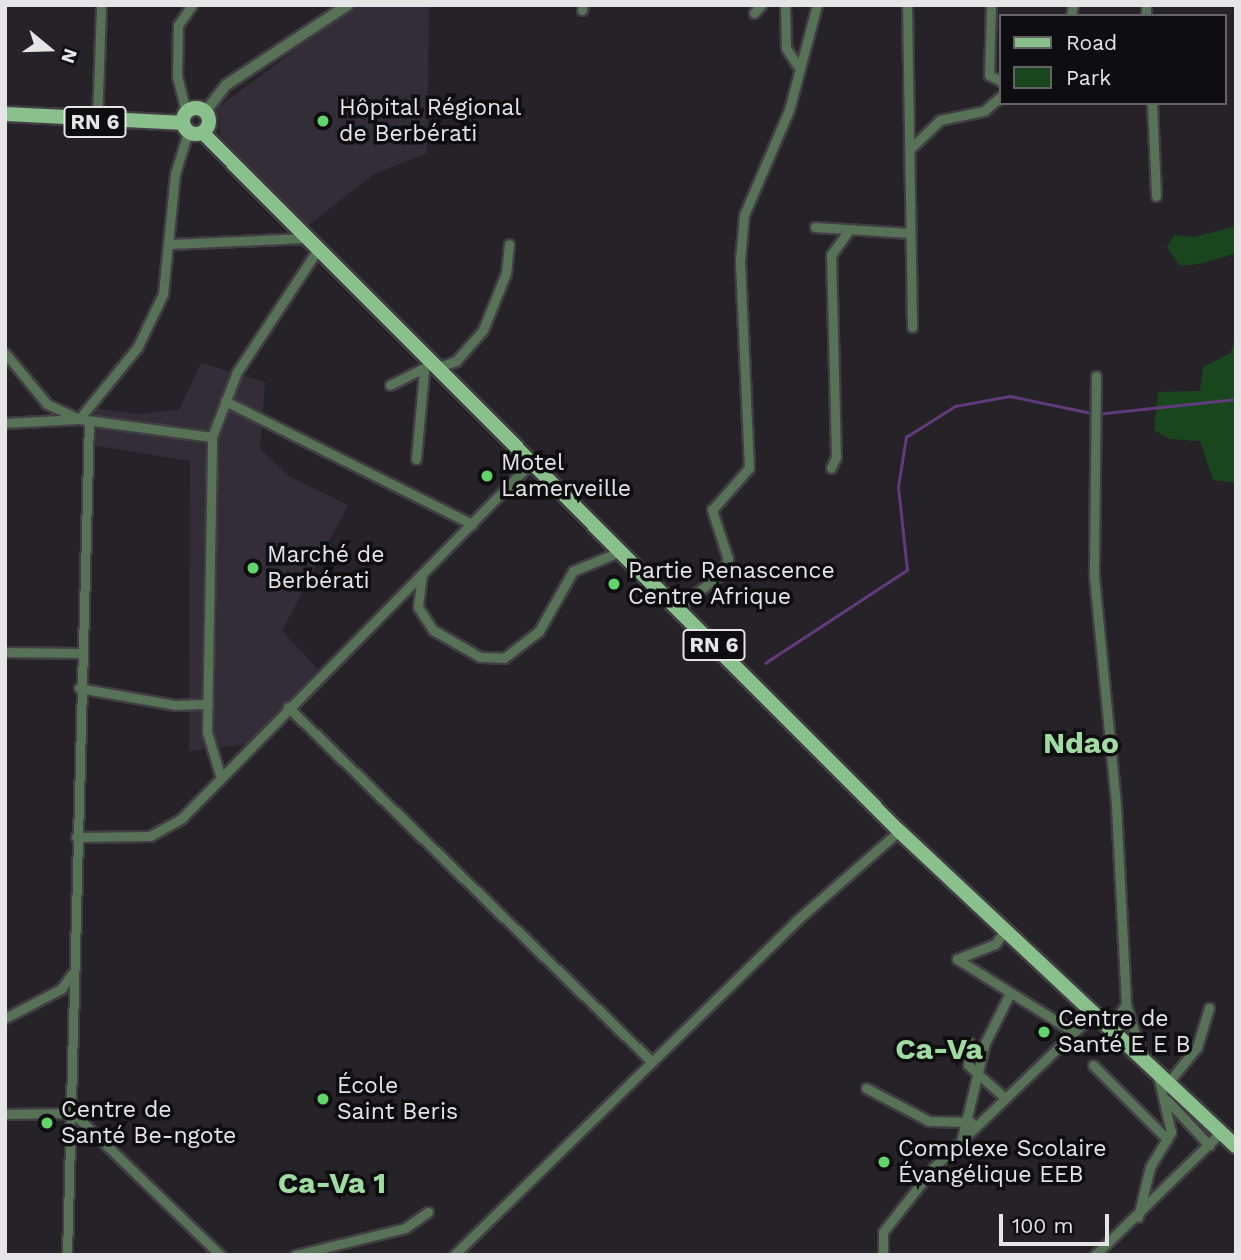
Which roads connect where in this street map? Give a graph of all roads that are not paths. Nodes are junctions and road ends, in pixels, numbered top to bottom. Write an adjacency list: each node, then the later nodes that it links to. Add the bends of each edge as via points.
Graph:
1 (101, 5): 14 (street)
2 (192, 5): 15 (street, via 178,25 177,77)
3 (348, 5): 12 (street, via 226,85)
4 (785, 5): 8 (street, via 786,48)
5 (817, 5): 8 (street)
6 (907, 5): 16 (street)
7 (991, 5): 9 (street, via 989,75)
8 (797, 65): 40 (street, via 789,110 744,215 740,260 749,468 712,510 728,547 726,567)
9 (1000, 80)
10 (1000, 97): 16 (street, via 984,111 940,120)
11 (1152, 105): 17 (street)
12 (205, 112): 15 (main road, RN 6); 15 (main road, via 209,122)
13 (6, 113): 14 (main road, RN 6)
14 (97, 122): 15 (main road, RN 6)
15 (190, 125): 21 (main road, RN 6); 22 (street, via 175,174)
16 (911, 148): 20 (street)
17 (1156, 196)
18 (815, 227): 19 (street)
19 (847, 233): 20 (street); 36 (street, via 831,256 836,457)
20 (909, 233): 24 (street, via 915,277)
21 (313, 243): 22 (street); 26 (main road, RN 6); 29 (street)
22 (169, 244): 30 (street, via 157,313)
23 (509, 244): 26 (street, via 506,273 482,330 456,361)
24 (912, 327)
25 (5, 353): 30 (street, via 47,404)
26 (431, 366): 28 (street); 34 (street); 35 (main road, RN 6)
27 (1096, 376): 52 (street, via 1094,576 1116,805)
28 (390, 385)
29 (225, 401): 33 (street); 37 (street)
30 (79, 419): 31 (street); 32 (street)
31 (5, 423)
32 (89, 423): 33 (street); 42 (street)
33 (212, 436): 44 (street)
34 (416, 459)
35 (531, 463): 37 (street); 38 (main road, RN 6)
36 (831, 468)
37 (472, 524): 39 (street)
38 (619, 552): 39 (street, via 573,571 539,631 504,658 480,657 433,630 418,607); 40 (main road, RN 6)
39 (423, 570): 45 (street)
40 (677, 608): 47 (main road, RN 6)
41 (5, 652): 42 (street)
42 (81, 653): 43 (street)
43 (79, 688): 44 (street, via 175,705); 48 (street)
44 (208, 704): 46 (street, via 207,732)
45 (288, 707): 46 (street); 60 (street)
46 (220, 775): 48 (street, via 167,830)
47 (900, 831): 49 (main road, RN 6); 60 (street, via 846,874)
48 (76, 837): 50 (street)
49 (1006, 929): 51 (street, via 995,944 957,958); 54 (main road, RN 6)
50 (73, 973): 55 (street, via 61,989); 68 (street)
51 (1010, 993): 57 (street); 63 (street, via 995,1014)
52 (1126, 1004): 56 (street); 59 (street)
53 (1209, 1007): 64 (street, via 1197,1048)
54 (1094, 1013): 56 (main road, RN 6); 57 (street)
55 (5, 1018)
56 (1109, 1028): 59 (main road, RN 6)
57 (1074, 1032): 66 (street)
58 (969, 1042): 63 (street, via 968,1065)
59 (1142, 1058): 62 (main road, RN 6)
60 (652, 1062): 82 (street)
61 (1093, 1065): 73 (street)
62 (1156, 1071): 64 (main road, RN 6); 67 (street)
63 (977, 1075): 66 (street); 71 (street)
64 (1168, 1083): 72 (main road, RN 6)
65 (866, 1088): 71 (street, via 929,1121)
66 (1005, 1098): 70 (street)
67 (1166, 1099): 73 (street, via 1172,1121); 75 (street)
68 (73, 1113): 69 (street); 79 (street, via 65,1182); 80 (street)
69 (5, 1114)
70 (985, 1118): 71 (street); 74 (street)
71 (968, 1123): 74 (street)
72 (1221, 1132): 75 (street); 76 (main road, RN 6)
73 (1167, 1139): 78 (street, via 1150,1167)
74 (962, 1140): 83 (street, via 883,1233)
75 (1209, 1145): 78 (street)
76 (1236, 1146)
77 (428, 1212): 81 (street, via 405,1228)
78 (1138, 1219): 84 (street)
79 (67, 1255)
80 (220, 1255)
81 (295, 1255)
82 (454, 1255)
83 (883, 1255)
84 (1095, 1255)

